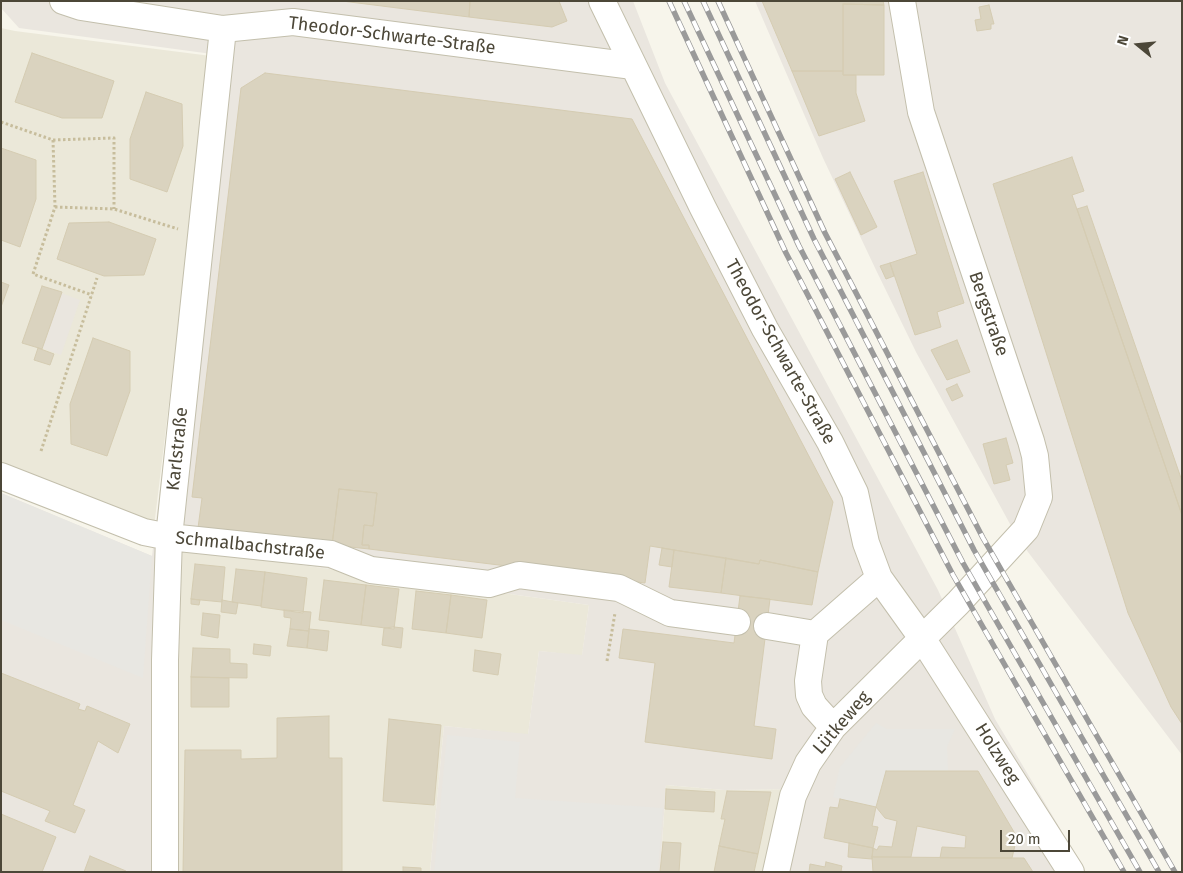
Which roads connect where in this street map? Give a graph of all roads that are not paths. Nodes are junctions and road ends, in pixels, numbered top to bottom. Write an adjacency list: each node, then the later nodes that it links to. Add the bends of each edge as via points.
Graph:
1 (63, 1): 4 (street, Theodor-Schwarte-Straße, via 81,7)
2 (602, 1): 5 (street, Theodor-Schwarte-Straße)
3 (902, 1): 9 (street, Bergstraße, via 921,112 1035,456 1039,497 1026,529)
4 (223, 28): 5 (street, Theodor-Schwarte-Straße, via 293,22); 7 (street, Karlstraße)
5 (632, 66): 8 (street, Theodor-Schwarte-Straße, via 760,320 830,442 855,493 866,543)
6 (1, 476): 7 (street, Schmalbachstraße, via 144,532)
7 (169, 537): 10 (street, Schmalbachstraße, via 331,554 371,570 489,584 519,575 618,588 670,612); 15 (street, Karlstraße)
8 (879, 578): 12 (street); 13 (street, Theodor-Schwarte-Straße)
9 (958, 603): 13 (street, Lütkeweg)
10 (737, 622)
11 (767, 626): 12 (street)
12 (815, 634): 14 (street, via 809,695 814,706)
13 (922, 638): 14 (street, Lütkeweg); 17 (street, Holzweg)
14 (833, 727): 16 (street, Lütkeweg, via 796,787)
15 (165, 872)
16 (776, 872)
17 (1071, 872)

